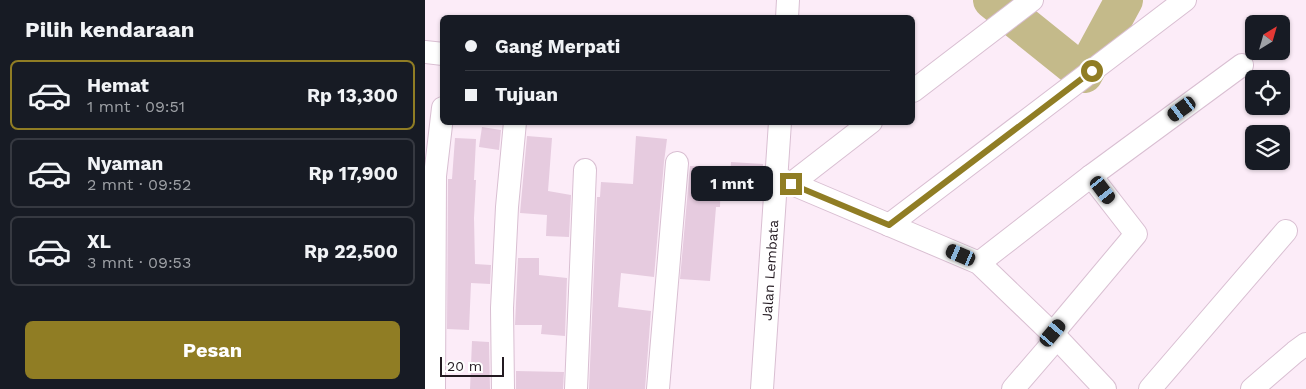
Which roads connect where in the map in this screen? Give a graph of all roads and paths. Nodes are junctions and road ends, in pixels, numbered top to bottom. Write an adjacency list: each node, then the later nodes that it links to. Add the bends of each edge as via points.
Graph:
1 (788, 0): 4 (street)
2 (1032, 0): 8 (street)
3 (1185, 0): 17 (street)
4 (787, 15)
5 (425, 52): 6 (street)
6 (440, 54)
7 (1242, 64): 15 (street)
8 (915, 89)
9 (441, 125): 22 (street, via 435,176)
10 (515, 125): 23 (street, via 502,308)
11 (780, 125): 16 (street, Jalan Lembata)
12 (866, 125): 16 (street)
13 (677, 163): 25 (street)
14 (585, 170): 24 (street)
15 (1091, 176): 19 (street); 20 (street, via 1136,234)
16 (784, 180): 17 (street); 26 (street, Jalan Lembata)
17 (889, 225): 19 (street)
18 (1286, 231): 29 (street)
19 (979, 263): 20 (street)
20 (1055, 335): 27 (street); 28 (street)
21 (1302, 353): 30 (street)
22 (434, 389)
23 (503, 389)
24 (576, 389)
25 (658, 389)
26 (762, 389)
27 (1013, 389)
28 (1105, 389)
29 (1150, 389)
30 (1253, 389)

